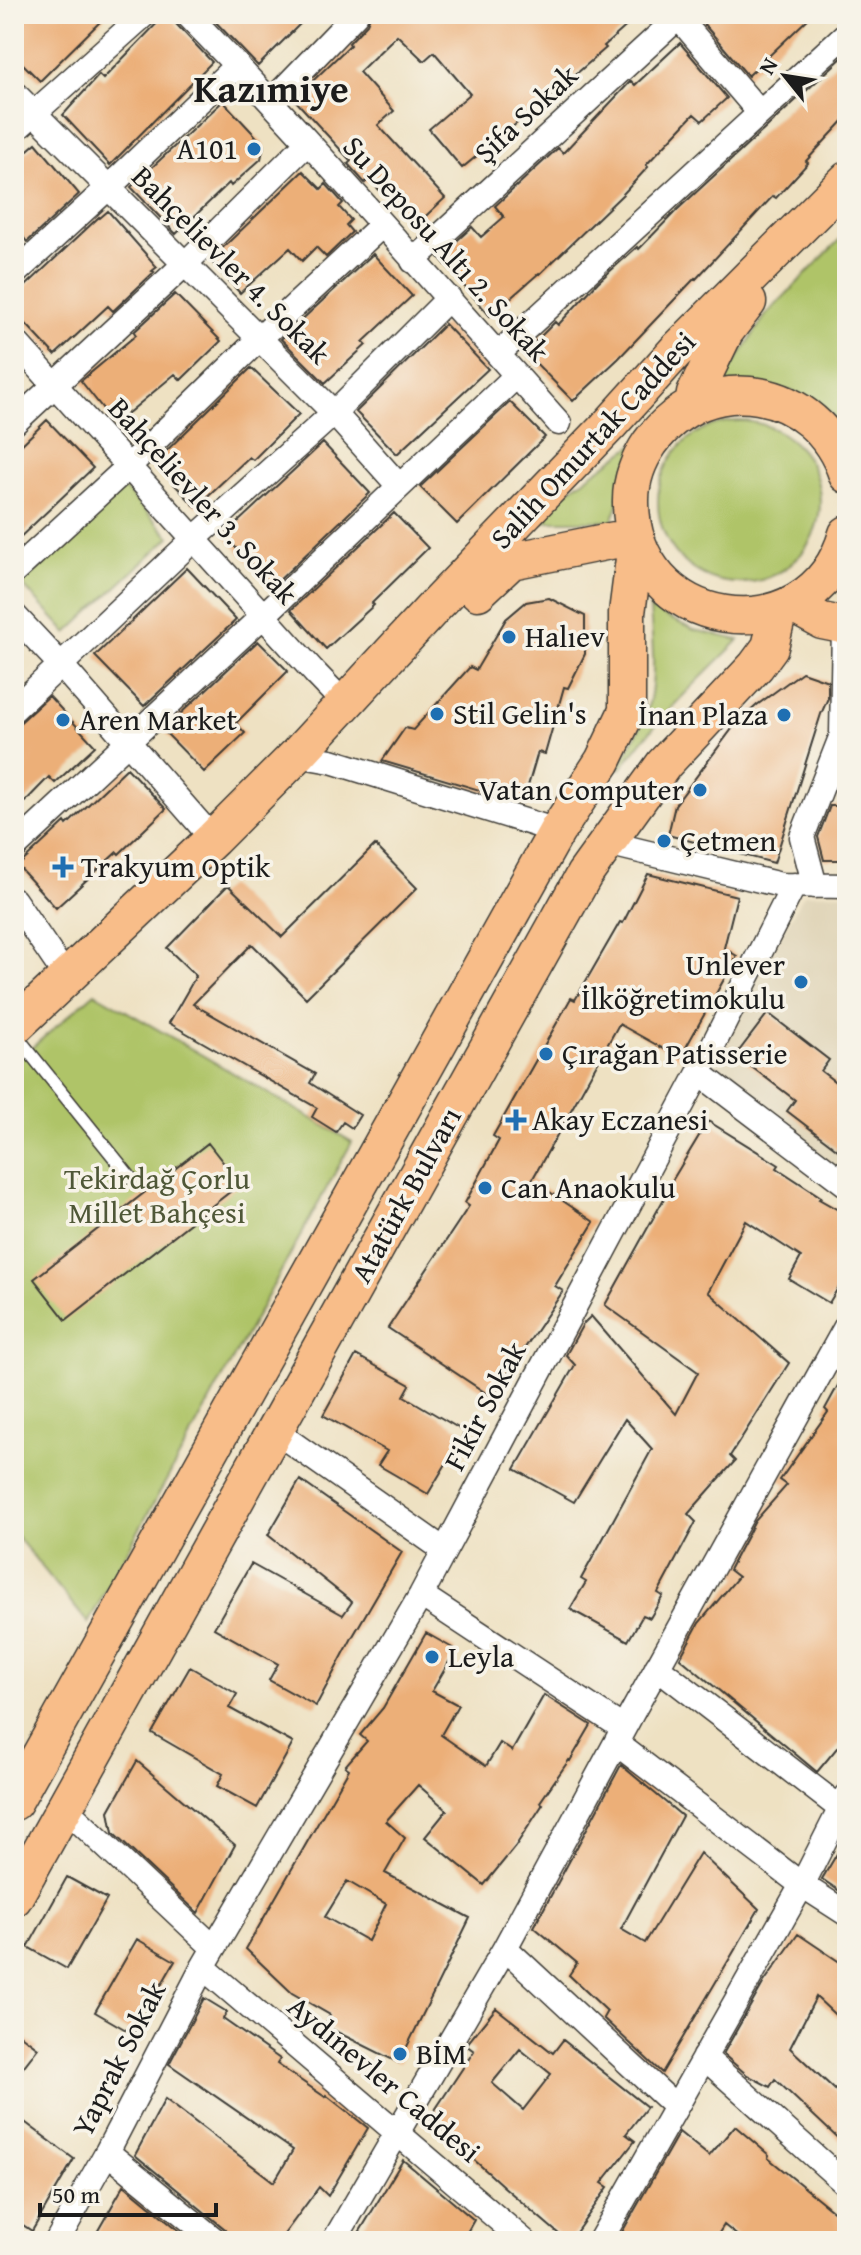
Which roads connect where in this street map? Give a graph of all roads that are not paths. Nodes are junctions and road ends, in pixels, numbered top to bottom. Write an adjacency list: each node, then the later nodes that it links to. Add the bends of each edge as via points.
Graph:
1 (145, 14): 9 (street)
2 (187, 14): 6 (street, Su Deposu Altı 2. Sokak)
3 (356, 14): 8 (street)
4 (680, 16): 10 (street); 17 (street, Şifa Sokak)
5 (847, 35): 10 (street)
6 (237, 65): 8 (street, Su Deposu Altı 2. Sokak); 14 (street)
7 (14, 93): 9 (street, Bahçelievler 4. Sokak)
8 (271, 102): 12 (street, Su Deposu Altı 2. Sokak)
9 (34, 113): 11 (street); 14 (street, Bahçelievler 4. Sokak)
10 (760, 113): 23 (street)
11 (14, 131)
12 (307, 143): 16 (street, Su Deposu Altı 2. Sokak); 18 (street)
13 (847, 180): 15 (main road, Salih Omurtak Caddesi)
14 (109, 187): 18 (street, Bahçelievler 4. Sokak); 19 (street)
15 (819, 208): 26 (main road, via 725,332); 30 (main road, Salih Omurtak Caddesi)
16 (382, 225): 17 (street, Su Deposu Altı 2. Sokak); 21 (street)
17 (413, 261): 20 (street, Su Deposu Altı 2. Sokak)
18 (186, 263): 21 (street, Bahçelievler 4. Sokak); 25 (street)
19 (14, 274)
20 (449, 298): 23 (street, Su Deposu Altı 2. Sokak); 27 (street)
21 (259, 339): 27 (street, Bahçelievler 4. Sokak); 31 (street)
22 (14, 340): 25 (street, Bahçelievler 3. Sokak)
23 (498, 354): 24 (street, Su Deposu Altı 2. Sokak)
24 (516, 376): 29 (street, Su Deposu Altı 2. Sokak); 33 (street)
25 (56, 386): 28 (street); 31 (street, Bahçelievler 3. Sokak)
26 (685, 410): 30 (main road); 32 (main road, via 720,396 749,394 777,400 825,432); 36 (main road, Salih Omurtak Caddesi, via 660,430 635,472 630,495)
27 (334, 413): 33 (street, Bahçelievler 4. Sokak); 35 (street)
28 (14, 423)
29 (559, 423)
30 (611, 423): 43 (main road, Salih Omurtak Caddesi)
31 (129, 466): 35 (street, Bahçelievler 3. Sokak); 37 (street)
32 (847, 475)
33 (399, 486): 40 (street)
34 (847, 534): 38 (main road, via 830,571 813,590)
35 (194, 539): 40 (street, Bahçelievler 3. Sokak); 42 (street)
36 (636, 543): 38 (main road, Salih Omurtak Caddesi, via 669,590 694,606 722,615 751,616); 43 (main road, Salih Omurtak Caddesi, via 615,540 511,561); 48 (main road, Atatürk Bulvarı, via 627,613 627,711 603,761)
37 (14, 572)
38 (785, 607): 41 (main road); 50 (main road, Atatürk Bulvarı, via 770,647 756,666 664,764)
39 (14, 615): 42 (street)
40 (264, 615): 43 (street, Bahçelievler 3. Sokak); 46 (street)
41 (846, 626): 45 (street)
42 (60, 664): 44 (street); 46 (street)
43 (345, 704): 47 (main road, Salih Omurtak Caddesi)
44 (14, 709)
45 (844, 735): 52 (street, Fikir Sokak, via 802,837)
46 (128, 741): 49 (street); 51 (street)
47 (297, 755): 48 (street); 49 (main road, Salih Omurtak Caddesi)
48 (557, 831): 66 (main road, Atatürk Bulvarı)
49 (213, 839): 55 (main road, Salih Omurtak Caddesi)
50 (607, 843): 52 (street); 61 (main road, Atatürk Bulvarı, via 584,875)
51 (14, 848)
52 (796, 885): 53 (street); 57 (street, Fikir Sokak)
53 (847, 886)
54 (14, 900): 55 (street)
55 (67, 978): 56 (main road, Salih Omurtak Caddesi)
56 (18, 1035): 58 (lane)
57 (699, 1073): 59 (street); 62 (street, Fikir Sokak)
58 (130, 1177)
59 (847, 1185)
60 (847, 1325): 64 (street)
61 (275, 1431): 62 (street); 68 (main road, Atatürk Bulvarı)
62 (444, 1550): 63 (street, Fikir Sokak)
63 (421, 1595): 65 (street); 73 (street, Fikir Sokak)
64 (657, 1667): 65 (street); 67 (street)
65 (620, 1735): 69 (street); 72 (street)
66 (14, 1802)
67 (844, 1802): 69 (street)
68 (65, 1808): 70 (main road, Atatürk Bulvarı); 73 (street, Aydınevler Caddesi)
69 (802, 1885): 71 (street); 74 (street)
70 (14, 1898)
71 (847, 1914)
72 (505, 1948): 75 (street); 76 (street)
73 (208, 1957): 76 (street, Aydınevler Caddesi); 77 (street, Yaprak Sokak)
74 (704, 2057): 75 (street); 78 (street)
75 (676, 2107): 83 (street)
76 (398, 2133): 81 (street); 82 (street, Aydınevler Caddesi)
77 (107, 2152): 79 (street, Yaprak Sokak); 80 (street)
78 (847, 2185)
79 (57, 2241)
80 (216, 2241)
81 (334, 2241)
82 (524, 2241)
83 (600, 2241)

